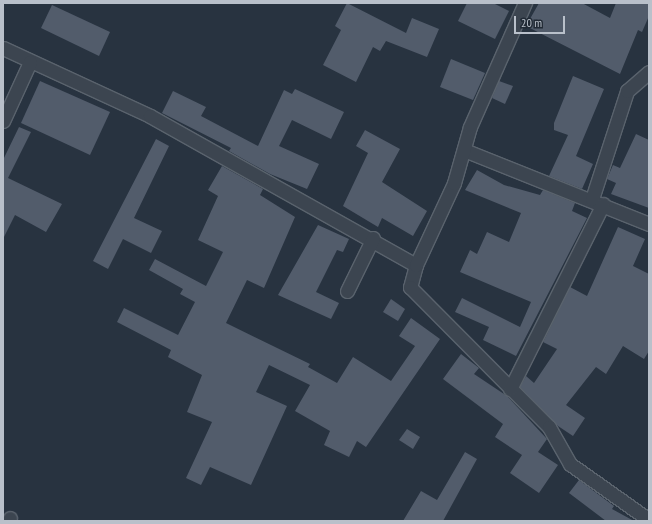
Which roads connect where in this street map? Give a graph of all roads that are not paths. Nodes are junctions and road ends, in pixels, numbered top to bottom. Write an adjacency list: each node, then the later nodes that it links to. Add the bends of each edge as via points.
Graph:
1 (524, 3): 6 (street)
2 (3, 48): 3 (street)
3 (30, 62): 5 (street); 9 (street, via 150,116)
4 (649, 72): 7 (street, via 627,91)
5 (3, 121)
6 (464, 150): 7 (street); 10 (street, via 454,183)
7 (597, 201): 8 (street); 12 (street)
8 (649, 224)
9 (374, 238): 10 (street); 11 (street)
10 (416, 265): 12 (street, via 410,287)
11 (347, 291)
12 (510, 388): 13 (street, via 549,427 570,464)
13 (649, 520)

